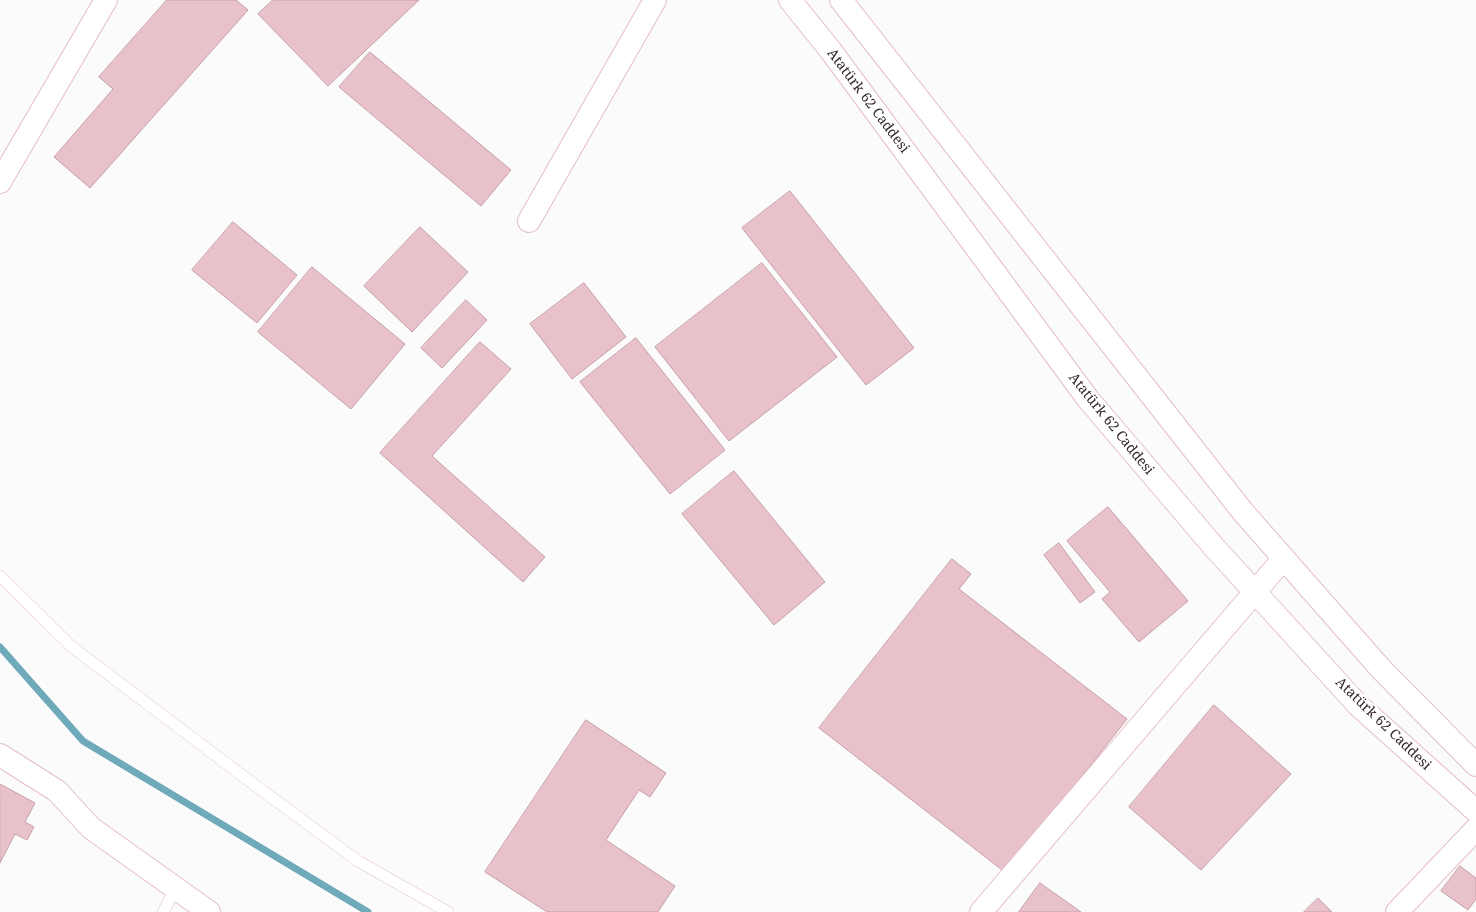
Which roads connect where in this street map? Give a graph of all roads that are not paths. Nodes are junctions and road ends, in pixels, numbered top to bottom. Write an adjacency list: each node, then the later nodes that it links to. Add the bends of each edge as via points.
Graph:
1 (655, 0): 6 (street)
2 (790, 0): 9 (street, Atatürk 62 Caddesi, via 1088,399)
3 (841, 0): 7 (street, via 1237,504)
4 (101, 2): 5 (street)
5 (0, 182)
6 (529, 221)
7 (1284, 558): 9 (street); 11 (street, via 1381,670)
8 (0, 576): 17 (lane, via 72,647 256,786 358,861)
9 (1254, 591): 12 (street, Atatürk 62 Caddesi, via 1358,704); 18 (street)
10 (0, 755): 14 (street, via 57,791 91,828)
11 (1476, 765)
12 (1476, 811)
13 (1476, 828): 19 (street)
14 (176, 888): 15 (lane); 16 (street)
15 (163, 912)
16 (209, 912)
17 (448, 912)
18 (981, 912)
19 (1397, 912)

